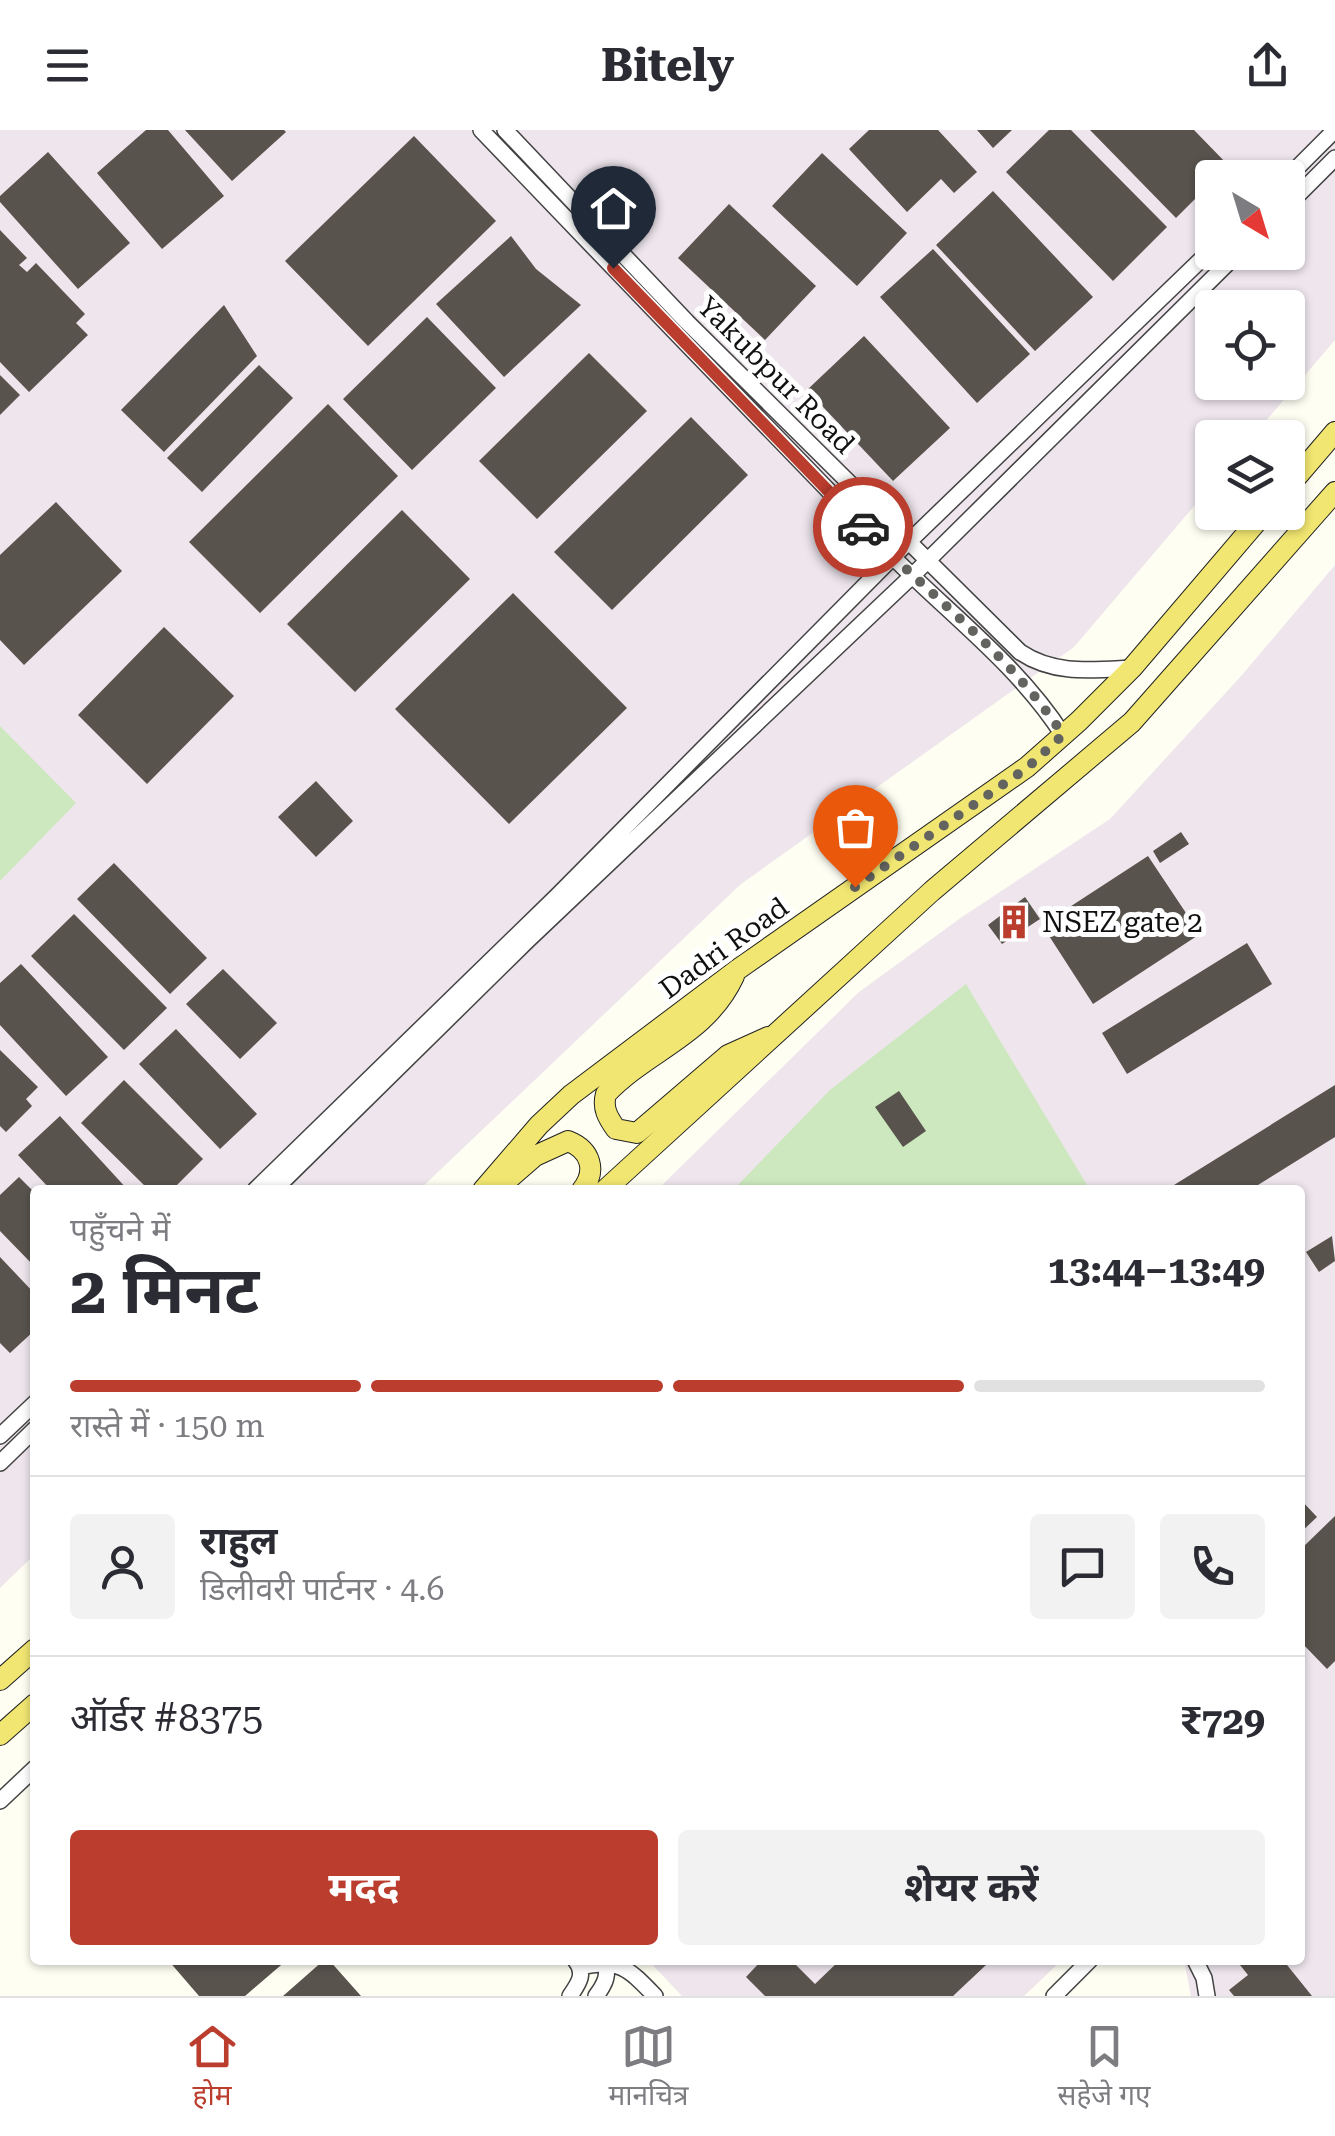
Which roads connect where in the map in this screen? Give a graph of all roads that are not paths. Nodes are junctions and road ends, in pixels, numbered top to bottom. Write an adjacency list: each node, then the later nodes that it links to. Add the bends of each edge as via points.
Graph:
1 (480, 130): 14 (street, Yakubpur Road)
2 (505, 130): 13 (street, Yakubpur Road)
3 (1335, 130): 5 (street)
4 (1335, 158): 6 (street)
5 (1304, 160)
6 (1305, 188)
7 (1195, 265): 13 (street)
8 (1222, 270): 15 (street)
9 (1335, 432): 10 (main road)
10 (1305, 467)
11 (1335, 492): 20 (main road, via 1132,722 926,896)
12 (1250, 530): 17 (main road, Dadri Road)
13 (908, 542): 14 (street); 15 (street, Yakubpur Road)
14 (892, 557): 16 (street, Yakubpur Road); 21 (street)
15 (927, 561): 16 (street); 17 (street, Yakubpur Road, via 1034,660 1057,668)
16 (912, 576): 18 (street, Yakubpur Road, via 997,656); 22 (street)
17 (1132, 668): 18 (main road, Dadri Road)
18 (1063, 735): 19 (main road, Dadri Road, via 1027,768)
19 (737, 970): 20 (main road, via 706,1019 606,1094 608,1118 616,1129 637,1133 728,1055); 23 (main road, Dadri Road, via 571,1095)
20 (779, 1033): 26 (main road)
21 (261, 1185)
22 (279, 1185)
23 (486, 1185)
24 (502, 1185): 25 (main road, via 535,1156 568,1141 589,1159)
25 (584, 1185)
26 (612, 1185)
27 (30, 1408): 29 (street)
28 (30, 1433): 30 (street)
29 (0, 1436)
30 (0, 1464)
31 (30, 1653): 32 (main road)
32 (0, 1680)
33 (30, 1708): 34 (main road)
34 (0, 1735)
35 (30, 1773): 36 (street)
36 (0, 1801)
37 (578, 1965): 42 (street, via 581,1980)
38 (606, 1965): 43 (street)
39 (613, 1965): 44 (street)
40 (1085, 1965): 45 (street)
41 (1197, 1965): 46 (street)
42 (570, 1996)
43 (596, 1996)
44 (655, 1996)
45 (1054, 1996)
46 (1207, 1996)

